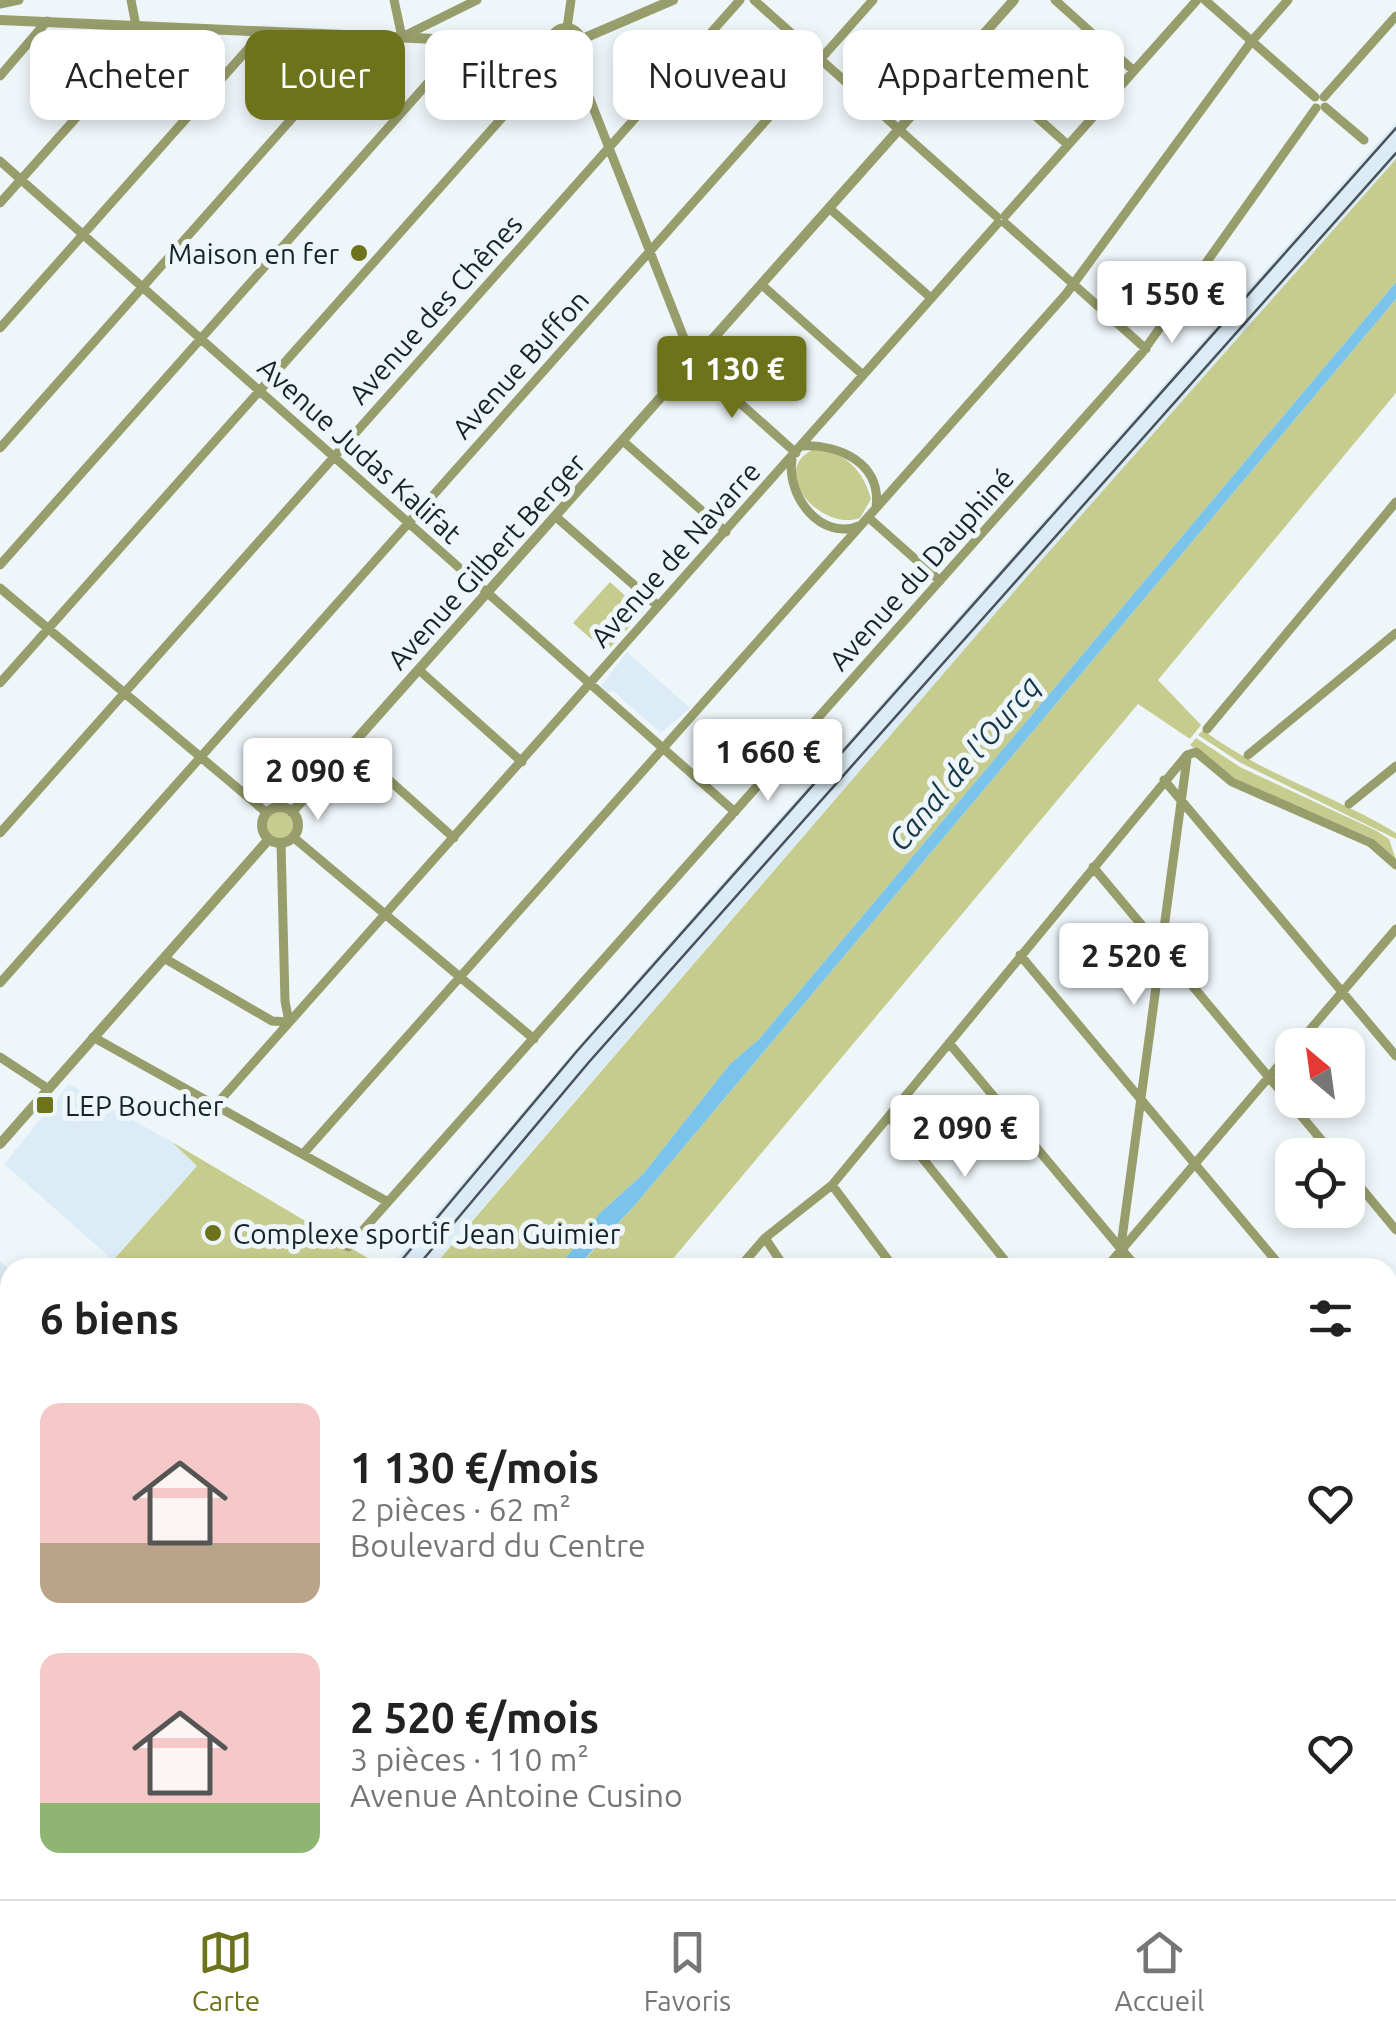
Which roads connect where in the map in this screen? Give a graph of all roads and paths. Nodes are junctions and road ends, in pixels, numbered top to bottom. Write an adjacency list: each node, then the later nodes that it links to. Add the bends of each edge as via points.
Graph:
1 (20, 0): 14 (street)
2 (131, 0): 18 (street)
3 (394, 0): 21 (street)
4 (477, 0): 28 (street)
5 (571, 0): 20 (street)
6 (673, 0): 27 (street)
7 (740, 0): 46 (street, Avenue des Chênes)
8 (754, 0): 24 (street)
9 (873, 0): 31 (street, Avenue Buffon)
10 (1014, 0): 25 (street, Avenue Gilbert Berger)
11 (1055, 0): 33 (street)
12 (1201, 0): 29 (street); 33 (street, Avenue de Navarre)
13 (1288, 0): 29 (street)
14 (0, 4)
15 (1396, 16): 36 (street, Avenue du Dauphiné)
16 (0, 20): 17 (street)
17 (48, 21): 18 (street); 34 (street)
18 (136, 26): 19 (street)
19 (157, 27): 26 (street); 48 (street)
20 (567, 28): 22 (street); 23 (street)
21 (400, 30)
22 (563, 30)
23 (570, 30)
24 (788, 30)
25 (987, 30)
26 (245, 31)
27 (593, 34)
28 (405, 36)
29 (1251, 42): 36 (street); 55 (street)
30 (245, 52): 52 (street)
31 (823, 56)
32 (823, 62): 43 (street)
33 (1134, 72): 45 (street, Avenue de Navarre)
34 (0, 76)
35 (425, 86): 59 (street)
36 (1320, 102): 44 (street); 60 (street, Avenue du Dauphiné)
37 (593, 109): 46 (street)
38 (290, 120): 56 (street)
39 (500, 120): 63 (street)
40 (766, 120): 53 (street, Avenue Buffon)
41 (908, 120): 43 (street, Avenue Gilbert Berger)
42 (1039, 120): 45 (street)
43 (900, 129): 50 (street, Avenue Gilbert Berger); 51 (street)
44 (1364, 140)
45 (1068, 146): 51 (street, Avenue de Navarre)
46 (608, 148): 53 (street); 67 (street, Avenue des Chênes)
47 (0, 160): 48 (street, Avenue Judas Kalifat)
48 (21, 179): 49 (street); 52 (street, Avenue Judas Kalifat)
49 (0, 203)
50 (830, 208): 54 (street, Avenue Gilbert Berger); 57 (street)
51 (1001, 220): 55 (street); 57 (street, Avenue de Navarre)
52 (83, 235): 56 (street, Avenue Judas Kalifat); 58 (street)
53 (649, 252): 61 (street); 71 (street, Avenue Buffon)
54 (762, 284): 61 (street, Avenue Gilbert Berger); 62 (street)
55 (1074, 284): 60 (street); 70 (street)
56 (142, 287): 59 (street, Avenue Judas Kalifat); 65 (street)
57 (931, 298): 62 (street, Avenue de Navarre)
58 (0, 328)
59 (201, 340): 63 (street, Avenue Judas Kalifat); 73 (street)
60 (1146, 349): 74 (street, Avenue du Dauphiné)
61 (693, 360): 64 (street, Avenue Gilbert Berger); 66 (street)
62 (864, 375): 66 (street, Avenue de Navarre)
63 (260, 391): 67 (street, Avenue Judas Kalifat); 78 (street)
64 (624, 441): 69 (street, Avenue Gilbert Berger); 72 (street)
65 (0, 448)
66 (797, 452): 70 (street, via 836,448 861,464 877,496); 70 (street, via 790,473 795,494 814,517 844,528); 72 (street, Avenue de Navarre)
67 (334, 457): 71 (street, Avenue Judas Kalifat); 83 (street, Avenue des Chênes)
68 (1396, 502): 84 (street)
69 (555, 516): 76 (street, Avenue Gilbert Berger); 77 (street)
70 (869, 518): 74 (street); 86 (street)
71 (408, 523): 76 (street, Avenue Judas Kalifat); 89 (street, Avenue Buffon)
72 (726, 532): 77 (street, Avenue de Navarre)
73 (0, 566)
74 (940, 581): 96 (street, Avenue du Dauphiné)
75 (0, 588): 78 (street)
76 (487, 593): 80 (street, Avenue Gilbert Berger); 82 (street, Avenue Judas Kalifat)
77 (658, 606): 82 (street, Avenue de Navarre)
78 (48, 629): 81 (street); 83 (street)
79 (1396, 634): 88 (street)
80 (419, 670): 85 (street, Avenue Gilbert Berger); 90 (street)
81 (0, 683)
82 (590, 684): 86 (street, Avenue Judas Kalifat); 90 (street, Avenue de Navarre)
83 (124, 693): 89 (street); 98 (street, Avenue des Chênes)
84 (1207, 729)
85 (352, 746): 95 (street, Avenue Gilbert Berger); 100 (street)
86 (663, 748): 96 (street, Avenue Judas Kalifat); 110 (street)
87 (1187, 755): 92 (street); 93 (street); 103 (street, via 1196,752 1257,796 1371,843)
88 (1248, 755)
89 (200, 757): 97 (street); 111 (street, Avenue Buffon)
90 (522, 762): 100 (street, Avenue de Navarre)
91 (1396, 766): 94 (street)
92 (1164, 780): 93 (street); 104 (street)
93 (1182, 800): 107 (street); 112 (street)
94 (1350, 804)
95 (292, 812): 97 (street, via 277,808); 99 (street, via 298,822)
96 (735, 812): 116 (street, Avenue du Dauphiné)
97 (267, 814): 101 (street, via 262,827)
98 (0, 833)
99 (294, 837): 102 (street); 105 (street)
100 (454, 838): 105 (street, Avenue de Navarre)
101 (269, 839): 102 (street); 109 (street)
102 (281, 843): 113 (street)
103 (1396, 865)
104 (1093, 867): 107 (street); 108 (street)
105 (385, 914): 110 (street); 113 (street, Avenue de Navarre)
106 (1396, 929): 112 (street)
107 (1161, 950): 121 (street); 123 (street)
108 (1020, 955): 117 (street); 123 (street)
109 (164, 958): 113 (street, via 272,1021); 115 (street)
110 (459, 978): 116 (street); 128 (street)
111 (0, 983)
112 (1342, 992): 114 (street); 118 (street)
113 (290, 1022): 124 (street, Avenue de Navarre)
114 (1311, 1028)
115 (93, 1037): 122 (street); 124 (street)
116 (534, 1039): 132 (street, Avenue du Dauphiné)
117 (949, 1043): 125 (street); 136 (street)
118 (1396, 1056)
119 (0, 1057): 122 (street)
120 (1275, 1071): 121 (street)
121 (1269, 1078): 126 (street); 129 (street)
122 (47, 1088): 127 (street)
123 (1142, 1098): 129 (street); 136 (street)
124 (215, 1106): 128 (street)
125 (889, 1117): 130 (street); 140 (street)
126 (1320, 1138)
127 (0, 1144)
128 (303, 1154): 132 (street)
129 (1195, 1163): 136 (street); 144 (street)
130 (832, 1185): 134 (street); 139 (street)
131 (1365, 1193): 133 (street)
132 (388, 1202): 135 (street, Avenue du Dauphiné)
133 (1396, 1230)
134 (765, 1238): 137 (street); 138 (street)
135 (348, 1247)
136 (1122, 1249): 141 (street); 142 (street); 143 (street)
137 (748, 1258)
138 (779, 1258)
139 (887, 1258)
140 (1003, 1258)
141 (1114, 1258)
142 (1120, 1258)
143 (1129, 1258)
144 (1274, 1258)

